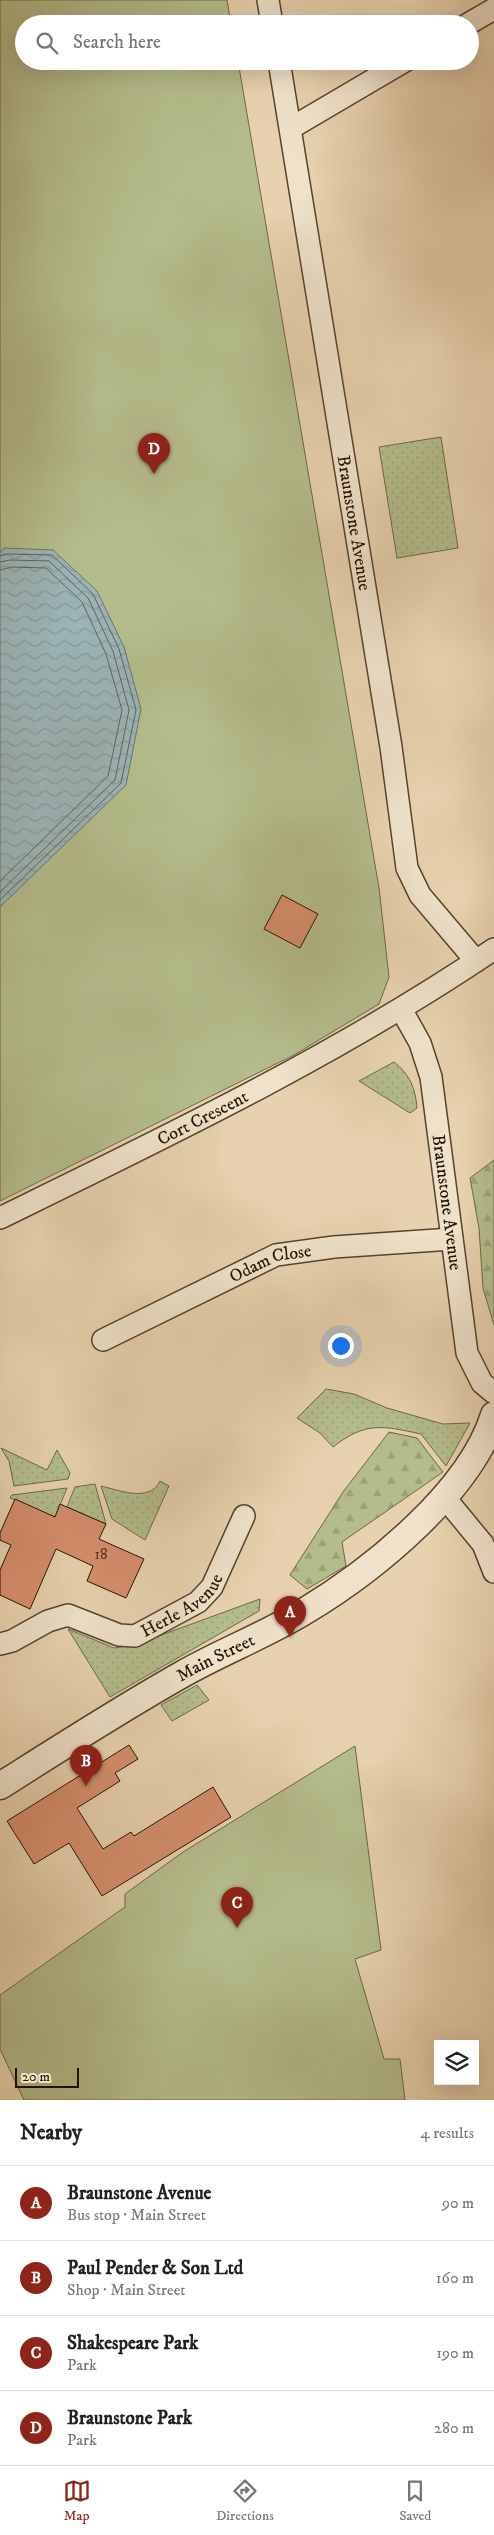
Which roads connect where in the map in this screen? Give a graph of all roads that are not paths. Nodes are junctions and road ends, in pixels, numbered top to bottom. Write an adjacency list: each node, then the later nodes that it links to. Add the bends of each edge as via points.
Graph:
1 (268, 0): 3 (street)
2 (494, 9): 4 (street)
3 (270, 15)
4 (479, 18)
5 (281, 70): 7 (street, Braunstone Avenue)
6 (389, 70): 7 (street)
7 (291, 128): 9 (street, Braunstone Avenue, via 391,747 407,868 420,896)
8 (494, 949): 9 (street, Cort Crescent)
9 (476, 961): 10 (street, Cort Crescent)
10 (401, 1009): 11 (street, Cort Crescent, via 130,1155); 12 (street, Braunstone Avenue, via 420,1043 431,1077)
11 (0, 1218)
12 (452, 1239): 13 (street, Odam Close, via 334,1247 276,1255); 14 (street, Braunstone Avenue, via 467,1353 482,1384)
13 (103, 1340)
14 (494, 1393)
15 (494, 1416): 16 (street, Main Street, via 489,1432 472,1461)
16 (445, 1498): 18 (street, via 484,1544); 20 (street, Main Street, via 403,1538 320,1602 132,1703)
17 (244, 1516): 19 (street, Herle Avenue, via 212,1587 198,1602 135,1636 119,1635 68,1616 48,1621 12,1642)
18 (494, 1572)
19 (0, 1644)
20 (0, 1786)

